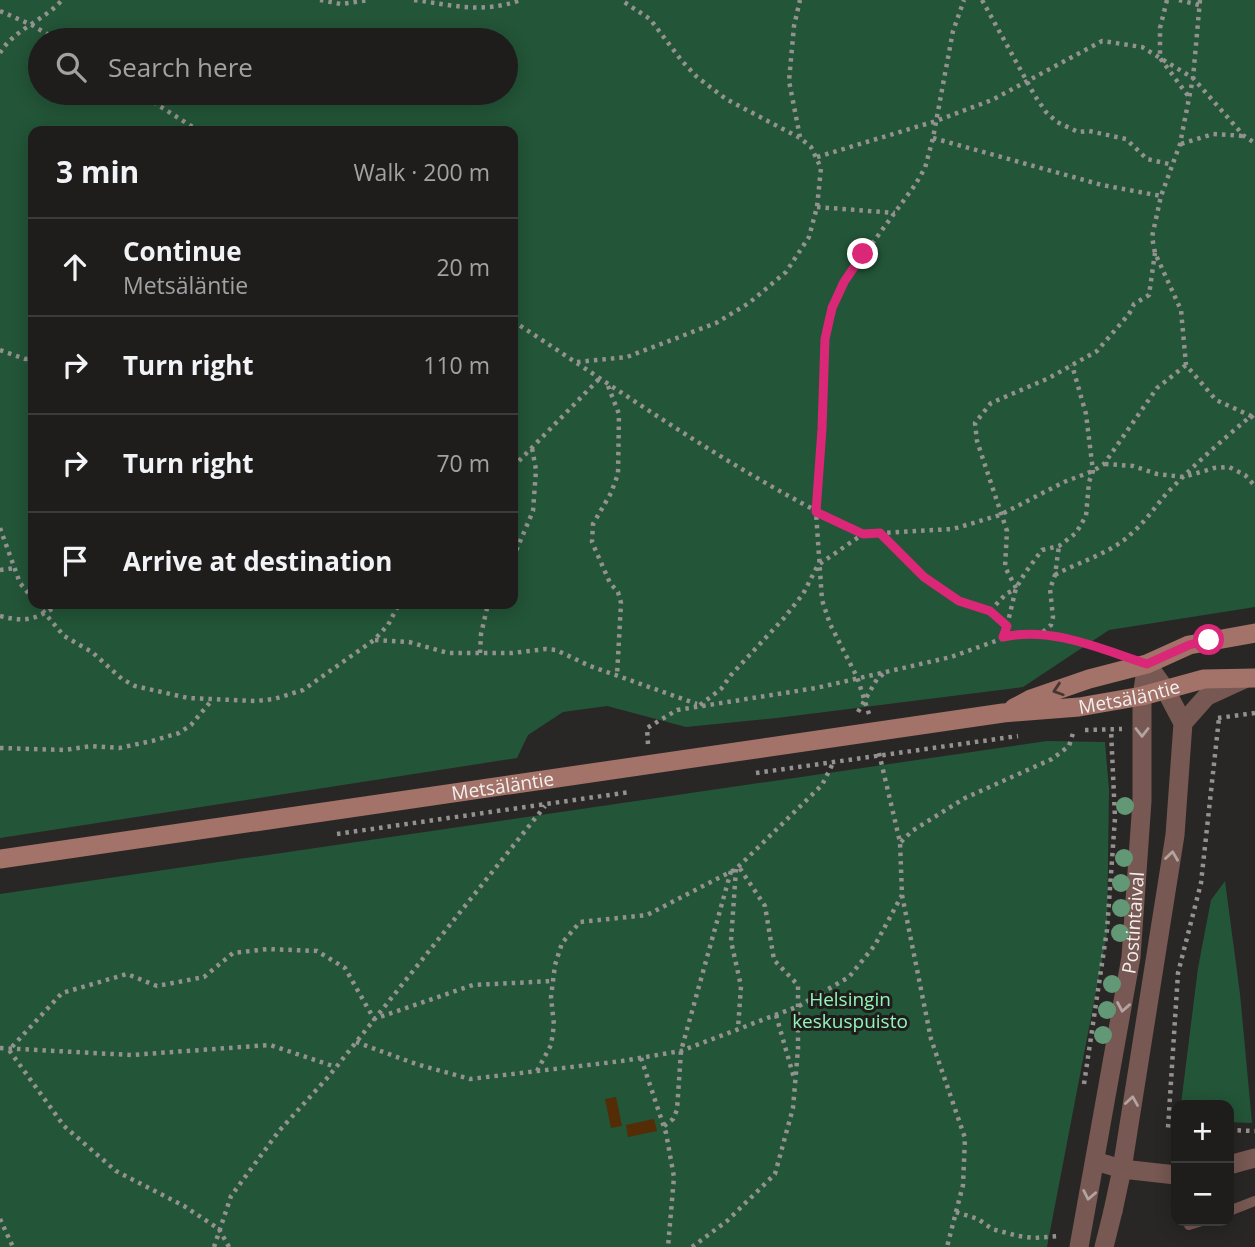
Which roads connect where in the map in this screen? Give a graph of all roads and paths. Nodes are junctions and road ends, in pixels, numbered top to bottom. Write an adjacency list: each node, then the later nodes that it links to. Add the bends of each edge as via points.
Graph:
1 (62, 0): 14 (path)
2 (320, 0): 3 (path, via 341,4)
3 (369, 0)
4 (414, 0): 5 (path, via 481,9)
5 (521, 0)
6 (621, 0): 27 (path, via 649,19 697,77 726,99)
7 (800, 0): 27 (path, via 789,81)
8 (964, 0): 24 (path, via 953,31)
9 (982, 0): 21 (path)
10 (1167, 0): 19 (path, via 1160,28)
11 (1179, 0): 12 (path)
12 (1200, 2): 20 (path)
13 (0, 11): 14 (path)
14 (32, 25): 15 (path); 17 (path)
15 (28, 28)
16 (28, 28): 18 (path)
17 (37, 28)
18 (0, 53)
19 (1160, 58): 20 (path); 21 (path, via 1142,47 1102,41); 22 (path)
20 (1193, 78): 22 (path); 26 (path)
21 (1028, 80): 24 (path, via 992,100); 32 (path, via 1057,122 1078,132 1126,139 1147,159)
22 (1189, 98): 30 (path)
23 (158, 105): 25 (path)
24 (936, 121): 28 (path); 31 (path)
25 (190, 126)
26 (1244, 136): 29 (path); 30 (path, via 1213,134)
27 (800, 138): 31 (path)
28 (933, 138): 33 (path, via 1102,185); 35 (path, via 925,168)
29 (1255, 143)
30 (1180, 145): 32 (path)
31 (817, 157): 34 (path, via 821,168)
32 (1173, 165): 33 (path)
33 (1161, 196): 36 (path, via 1153,229)
34 (817, 207): 35 (path); 40 (path, via 809,237 786,272 749,303 716,323 627,357)
35 (895, 213): 52 (path, via 844,282 832,308 825,339)
36 (1155, 253): 41 (path, via 1149,295 1135,304 1097,351); 42 (path, via 1181,310)
37 (518, 324): 40 (path)
38 (0, 350): 39 (path)
39 (28, 359)
40 (577, 362): 43 (path)
41 (1072, 365): 49 (path, via 1086,414); 53 (path, via 991,403 975,423)
42 (1186, 365): 45 (path, via 1216,400); 48 (path, via 1157,388)
43 (599, 379): 44 (path); 46 (path)
44 (607, 385): 52 (path); 80 (path, via 619,414 618,474 593,524 592,542 621,603)
45 (1254, 417): 50 (path)
46 (533, 448): 47 (path); 57 (path, via 533,511)
47 (518, 462)
48 (1104, 464): 49 (path); 50 (path)
49 (1093, 471): 53 (path); 58 (path, via 1086,516 1076,533)
50 (1184, 477): 51 (path, via 1229,467); 62 (path, via 1131,535)
51 (1255, 486)
52 (816, 512): 56 (path); 59 (path)
53 (1000, 515): 55 (path, via 953,528); 63 (path, via 1007,531 1005,567)
54 (0, 528): 60 (path)
55 (880, 533): 56 (path); 69 (path, via 924,577 959,601)
56 (863, 534): 59 (path)
57 (518, 546)
58 (1059, 546): 62 (path); 63 (path, via 1042,550)
59 (818, 565): 81 (path, via 830,624); 87 (path, via 784,618 721,689)
60 (15, 568): 61 (path); 64 (path)
61 (0, 570)
62 (1055, 575): 73 (path, via 1050,589 1053,617)
63 (1016, 588): 69 (path); 72 (path)
64 (28, 593)
65 (41, 609): 70 (path)
66 (52, 609): 70 (path)
67 (396, 609): 76 (path)
68 (487, 609): 77 (path)
69 (990, 611): 72 (path)
70 (45, 613): 71 (path, via 21,621); 85 (path, via 64,636 92,652 122,679 169,695)
71 (0, 616)
72 (1007, 626): 75 (path)
73 (1042, 633): 75 (path); 78 (path)
74 (1255, 633): 78 (main road, Metsäläntie, via 1189,645)
75 (1003, 637): 79 (path, via 951,657)
76 (374, 640): 77 (path, via 409,642 448,653); 85 (path, via 290,696)
77 (480, 653): 80 (path, via 556,650)
78 (1147, 664): 83 (street); 84 (street, Postintaival); 88 (main road, Metsäläntie, one-way to 88, via 1089,679)
79 (887, 671): 81 (path); 86 (path)
80 (617, 676): 87 (path)
81 (858, 677): 86 (path); 87 (path, via 816,688)
82 (1250, 679): 83 (main road, Metsäläntie, via 1205,679); 90 (street, via 1207,696)
83 (1164, 689): 84 (main road, Metsäläntie); 90 (street)
84 (1142, 696): 88 (main road, Metsäläntie); 126 (street, Postintaival, one-way to 126, via 1142,801 1131,957)
85 (212, 700): 95 (path, via 191,725 152,741 119,748)
86 (864, 700): 91 (path)
87 (700, 705): 97 (path, via 677,710 647,728)
88 (1003, 713): 97 (main road, Metsäläntie)
89 (1219, 718): 122 (path, via 1201,883 1178,972)
90 (1183, 723): 128 (street, Postintaival, one-way to 90, via 1173,848)
91 (852, 724)
92 (1074, 730): 103 (path, via 1069,746 1052,759 965,798)
93 (1111, 730): 120 (path, via 1114,843 1107,930)
94 (1007, 737): 98 (path)
95 (0, 748)
96 (840, 749): 105 (path, via 821,785)
97 (648, 765): 104 (main road, Metsäläntie)
98 (747, 775)
99 (883, 775): 103 (path)
100 (635, 791): 101 (path)
101 (545, 805): 102 (path); 110 (path)
102 (326, 836)
103 (900, 842): 106 (path)
104 (0, 859)
105 (735, 869): 107 (path, via 647,915 580,922 562,943); 108 (path, via 765,906 774,960 798,985); 111 (path, via 731,941 741,986); 115 (path)
106 (902, 895): 108 (path, via 875,945 849,977); 132 (path, via 932,1040 965,1138 965,1170)
107 (553, 981): 110 (path, via 473,985); 118 (path, via 551,1045)
108 (799, 1006): 109 (path); 119 (path)
109 (776, 1015): 111 (path); 119 (path)
110 (374, 1019): 112 (path); 114 (path, via 345,968 317,951 268,949 233,953 204,977 157,986 127,974 62,993)
111 (738, 1029): 115 (path)
112 (356, 1042): 117 (path); 118 (path, via 470,1079)
113 (0, 1048): 114 (path)
114 (9, 1050): 117 (path, via 131,1055 270,1045); 135 (path, via 64,1126 116,1171)
115 (681, 1051): 116 (path); 121 (path, via 677,1110)
116 (641, 1058): 118 (path); 121 (path)
117 (336, 1067): 135 (path, via 279,1131 231,1196)
118 (537, 1071)
119 (796, 1083): 141 (path, via 775,1174 727,1221)
120 (1083, 1090)
121 (664, 1126): 140 (path, via 674,1177)
122 (1171, 1128)
123 (1234, 1130): 124 (path)
124 (1255, 1131)
125 (1255, 1158): 127 (street)
126 (1095, 1161): 128 (street); 144 (street, Postintaival, one-way to 144)
127 (1234, 1164)
128 (1122, 1169): 129 (street); 145 (street, Postintaival)
129 (1171, 1174)
130 (1255, 1202): 131 (lane)
131 (1234, 1209)
132 (956, 1212): 136 (path, via 1018,1236); 142 (path)
133 (0, 1219): 137 (path)
134 (1063, 1223): 136 (path)
135 (219, 1229): 138 (path); 139 (path)
136 (1061, 1236): 143 (path)
137 (13, 1247)
138 (214, 1247)
139 (229, 1247)
140 (668, 1247)
141 (692, 1247)
142 (947, 1247)
143 (1058, 1247)
144 (1079, 1247)
145 (1104, 1247)

